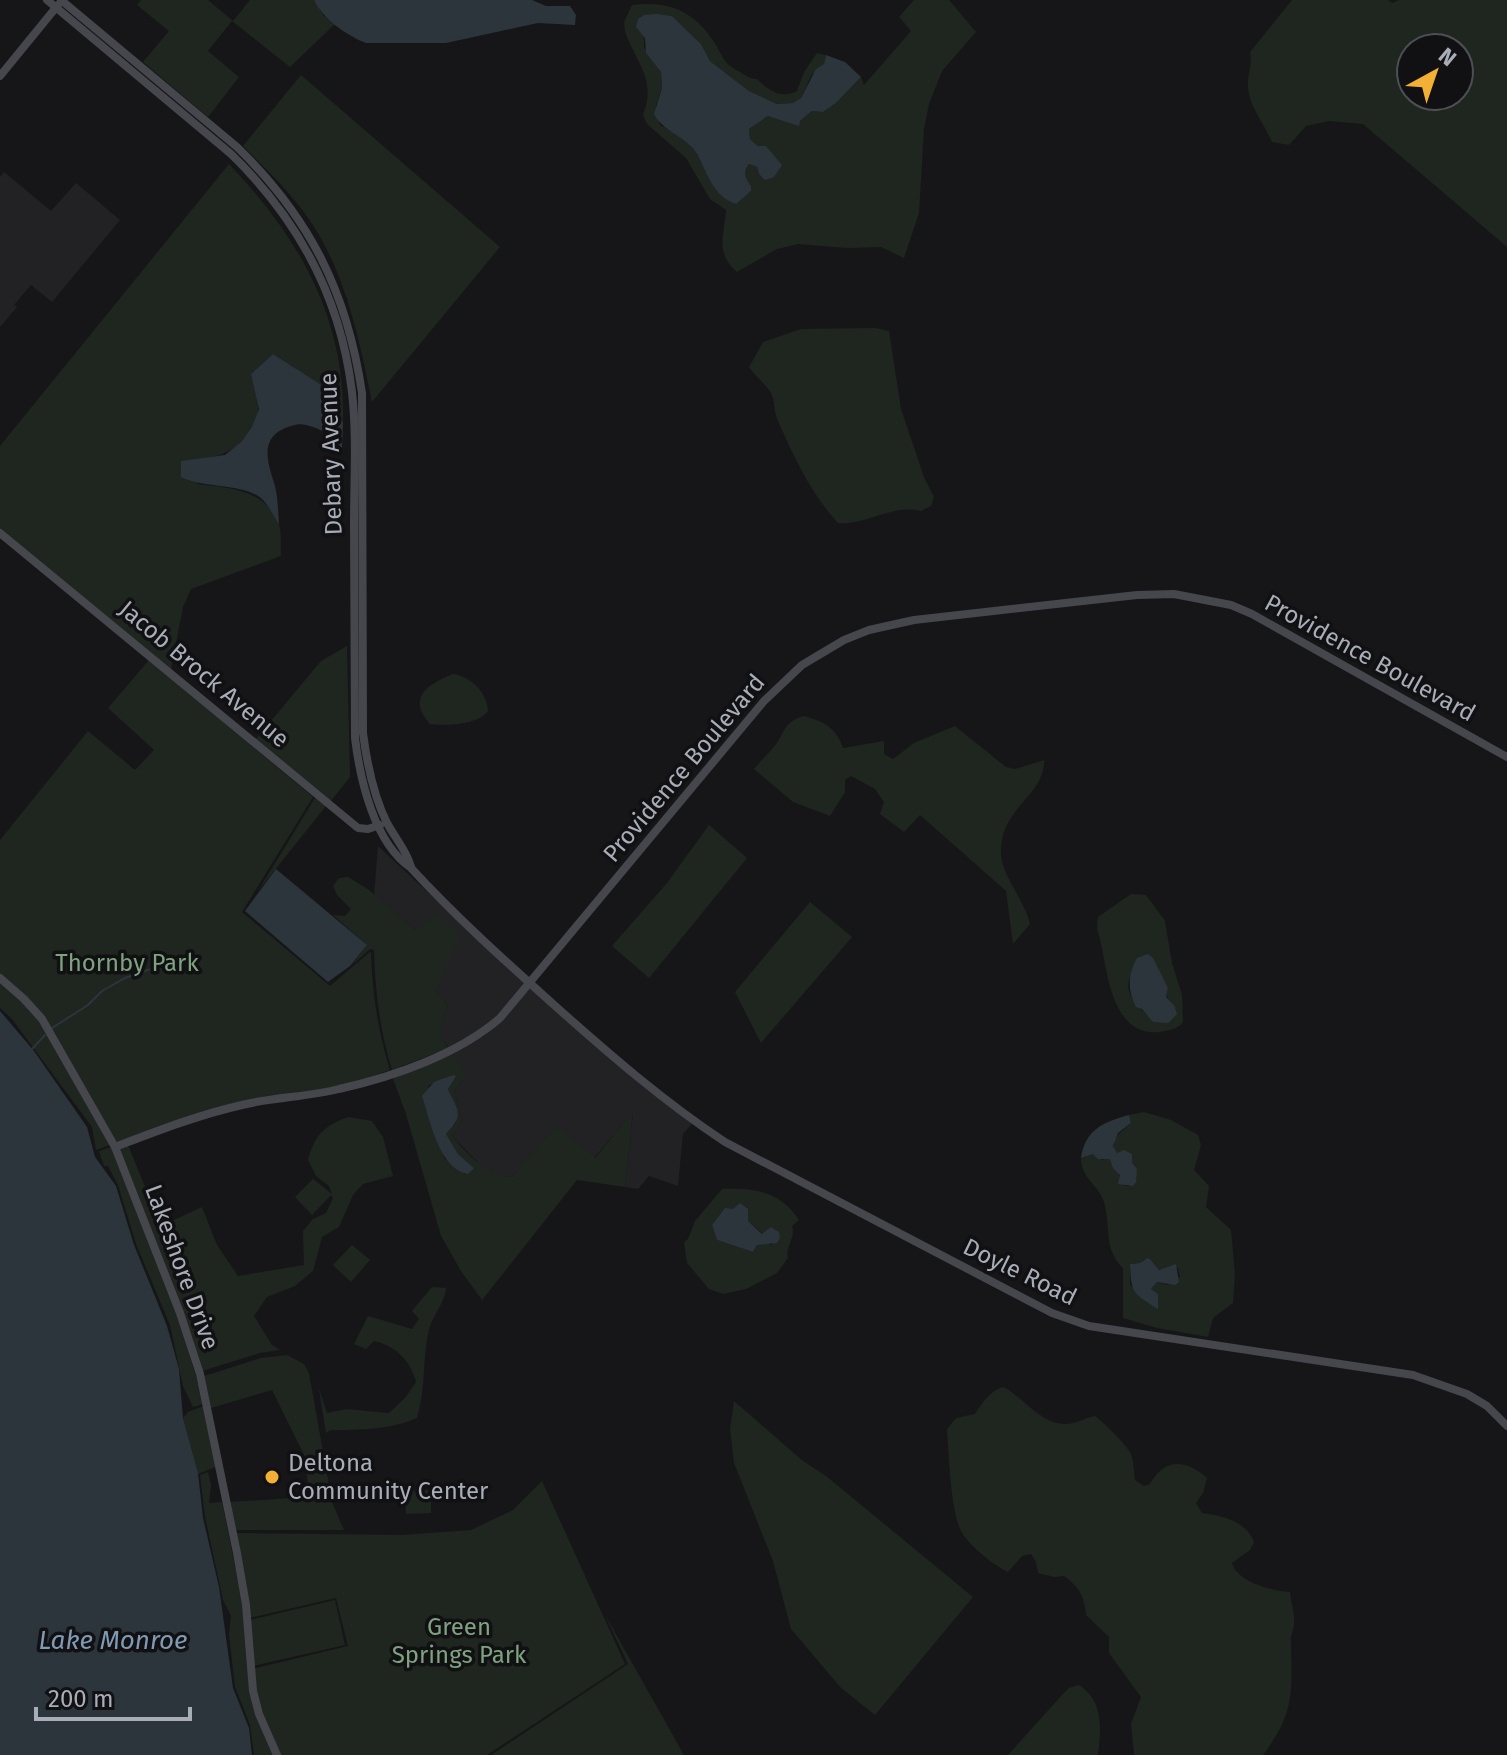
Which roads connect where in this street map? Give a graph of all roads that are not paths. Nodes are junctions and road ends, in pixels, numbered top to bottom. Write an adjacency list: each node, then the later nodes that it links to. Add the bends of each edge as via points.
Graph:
1 (47, 0): 2 (main road, Debary Avenue)
2 (60, 3): 3 (main road); 6 (main road, Debary Avenue, via 256,178 296,231 328,293 353,395 355,738 359,770)
3 (0, 76)
4 (0, 533): 6 (main road, Jacob Brock Avenue, via 358,828)
5 (1507, 757): 8 (main road, Providence Boulevard, via 1280,627 1231,605 1195,597 1137,595 889,625 844,640 802,665 777,688)
6 (382, 824): 8 (main road, Debary Avenue, via 402,862)
7 (0, 978): 10 (main road, Lakeshore Drive, via 42,1019)
8 (530, 983): 9 (main road, Debary Avenue); 10 (main road, Providence Boulevard, via 482,1034 385,1077 209,1113)
9 (641, 1080): 11 (main road, Doyle Road, via 725,1142 1071,1321 1413,1375 1467,1394)
10 (115, 1147): 12 (main road, Lakeshore Drive, via 200,1374 246,1605 253,1691)
11 (1507, 1426)
12 (277, 1755)

